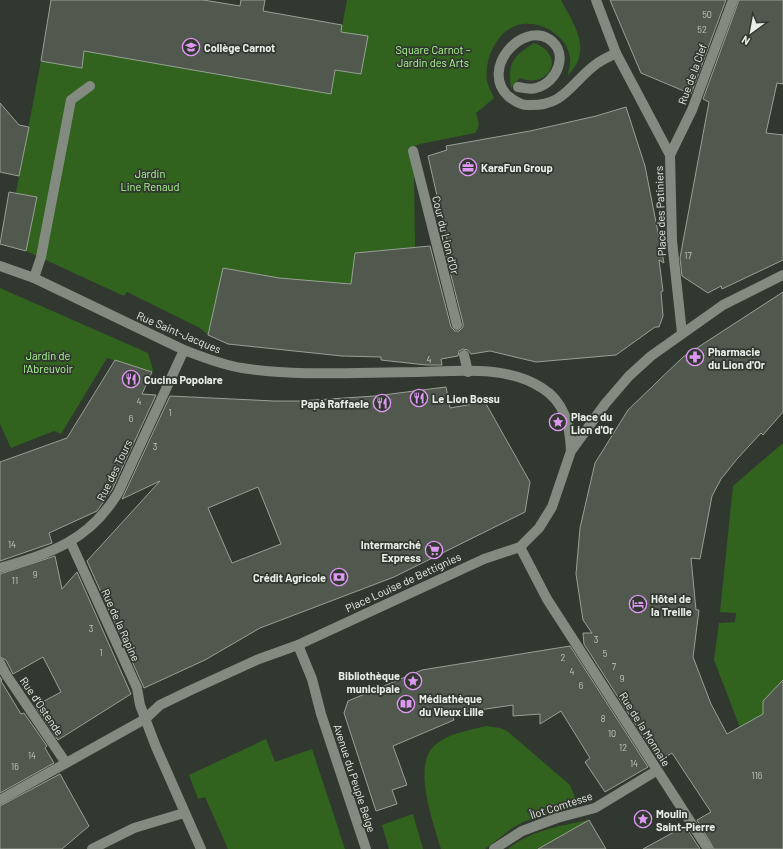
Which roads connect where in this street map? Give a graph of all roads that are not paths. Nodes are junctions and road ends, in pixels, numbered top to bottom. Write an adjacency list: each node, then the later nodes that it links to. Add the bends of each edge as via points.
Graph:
1 (596, 0): 3 (street, Place des Patiniers)
2 (733, 0): 7 (street, Rue de la Clef, via 692,110)
3 (616, 52): 5 (street, via 595,65 571,90 558,99 549,103 526,105 512,100 503,91 498,80 500,65 505,56 514,43 524,38 547,38 557,48 559,64 557,72 545,84 536,88); 7 (street, Place des Patiniers)
4 (90, 86): 10 (street, via 71,100 41,257)
5 (518, 87)
6 (413, 151): 11 (street, Cour du Lion d'Or)
7 (670, 155): 12 (street, Place des Patiniers, via 672,241)
8 (0, 266): 10 (street, Rue Saint-Jacques)
9 (783, 275): 12 (street, via 724,305)
10 (34, 278): 13 (street, Rue Saint-Jacques)
11 (457, 325)
12 (682, 333): 16 (street, via 629,376)
13 (184, 350): 15 (street, Rue Saint-Jacques, via 224,364 265,370 315,373); 17 (street, Rue des Tours, via 109,509 92,528)
14 (464, 355): 15 (street)
15 (468, 372): 16 (street, Rue Saint-Jacques, via 521,378 549,393 560,404 566,418)
16 (571, 451): 18 (street, Place Louise de Bettignies, via 552,507 539,528)
17 (71, 543): 19 (street, Rue des Tours, via 44,555); 22 (street, Rue de la Rapine, via 137,688)
18 (520, 547): 20 (street, Place Louise de Bettignies, via 484,559); 24 (street, Rue de la Monnaie, via 542,590)
19 (0, 568)
20 (298, 645): 22 (street, Place Louise de Bettignies, via 259,659 191,690 160,705); 29 (street, Avenue du Peuple Belge, via 312,679 321,714)
21 (0, 662): 23 (street, Rue d'Ostende)
22 (145, 719): 23 (street, Place Louise de Bettignies); 26 (street)
23 (66, 763): 25 (street, Place Louise de Bettignies)
24 (656, 771): 30 (street, Îlot Comtesse, via 595,808 522,831); 31 (street, Rue de la Monnaie)
25 (0, 800)
26 (184, 813): 27 (street, via 134,828); 28 (street)
27 (96, 847)
28 (201, 849)
29 (366, 849)
30 (494, 849)
31 (708, 849)

